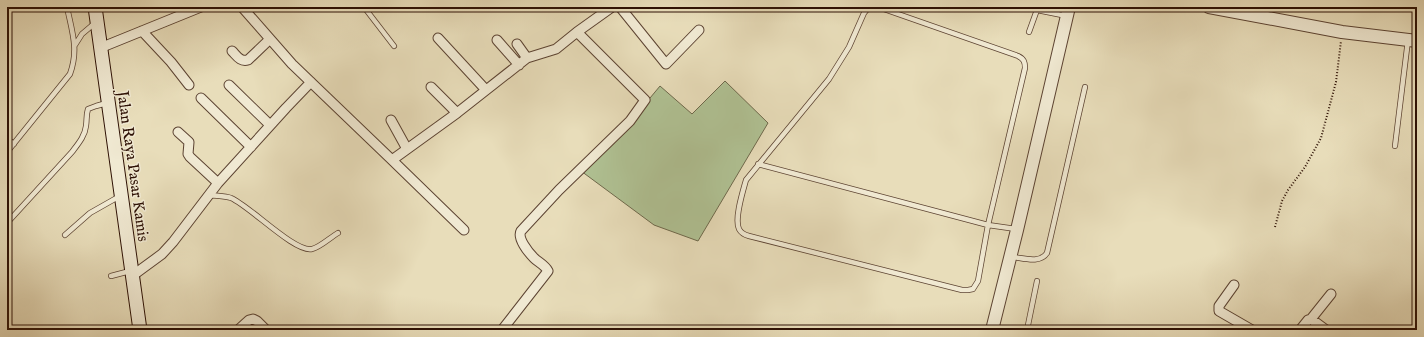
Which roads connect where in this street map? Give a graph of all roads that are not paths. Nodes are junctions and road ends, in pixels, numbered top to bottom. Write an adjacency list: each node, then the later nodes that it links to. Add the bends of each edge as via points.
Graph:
1 (67, 7): 23 (lane)
2 (95, 7): 13 (main road, Jalan Raya Pasar Kamis)
3 (201, 7): 15 (street)
4 (242, 7): 19 (street)
5 (364, 7): 24 (lane)
6 (612, 7): 16 (street)
7 (620, 7): 14 (street, via 666,64)
8 (869, 7): 48 (lane, via 829,79)
9 (878, 7): 53 (lane, via 1024,60 1026,68)
10 (1209, 7): 21 (street, via 1342,32)
11 (1038, 8): 12 (lane); 17 (lane)
12 (1068, 12): 55 (street)
13 (97, 22): 23 (lane, via 82,34); 25 (main road, Jalan Raya Pasar Kamis)
14 (699, 30)
15 (142, 31): 25 (street); 30 (street)
16 (577, 32): 27 (street, via 556,49); 68 (street, via 645,100 630,121 559,190 520,234 527,249 548,271)
17 (1029, 32)
18 (438, 38): 34 (street)
19 (270, 39): 26 (street, via 248,60 243,61); 29 (street)
20 (497, 40): 28 (street)
21 (1412, 41): 43 (lane)
22 (518, 44): 27 (street)
23 (75, 45): 42 (lane, via 74,64 70,74)
24 (394, 46)
25 (100, 48): 36 (main road, Jalan Raya Pasar Kamis)
26 (232, 51)
27 (528, 58): 28 (street)
28 (519, 65): 34 (street)
29 (311, 82): 39 (street); 47 (street)
30 (189, 85)
31 (229, 85): 39 (street)
32 (431, 87): 37 (street)
33 (1086, 87): 58 (lane, via 1047,253 1039,260)
34 (486, 90): 37 (street)
35 (201, 98): 44 (street)
36 (107, 104): 51 (main road, Jalan Raya Pasar Kamis); 52 (lane, via 88,109 86,127 80,141)
37 (457, 113): 45 (street)
38 (391, 120): 45 (street)
39 (270, 125): 44 (street)
40 (178, 132): 49 (street, via 188,142 190,157)
41 (7, 139): 42 (lane)
42 (14, 144): 46 (lane)
43 (1395, 146)
44 (251, 147): 49 (street)
45 (406, 149): 47 (street)
46 (7, 152)
47 (392, 160): 54 (street)
48 (758, 164): 53 (lane); 53 (lane, via 746,180 742,195 738,221 739,229 744,235 968,290 973,289 978,281)
49 (218, 183): 50 (street)
50 (210, 195): 56 (lane, via 236,201 306,250 313,249); 59 (street, via 162,254)
51 (120, 196): 57 (lane, via 90,213); 59 (main road, Jalan Raya Pasar Kamis)
52 (7, 223)
53 (988, 225): 55 (lane)
54 (464, 230)
55 (1017, 230): 58 (street)
56 (338, 233)
57 (65, 235)
58 (1010, 256): 69 (street)
59 (132, 273): 60 (lane); 65 (main road, Jalan Raya Pasar Kamis)
60 (111, 276)
61 (1037, 281): 70 (lane)
62 (1234, 285): 71 (street, via 1219,306 1219,312)
63 (1331, 294): 64 (street)
64 (1311, 319): 72 (street); 73 (street)
65 (140, 330)
66 (238, 330): 67 (street, via 253,319)
67 (266, 330)
68 (502, 330)
69 (992, 330)
70 (1027, 330)
71 (1252, 330)
72 (1300, 330)
73 (1326, 330)

